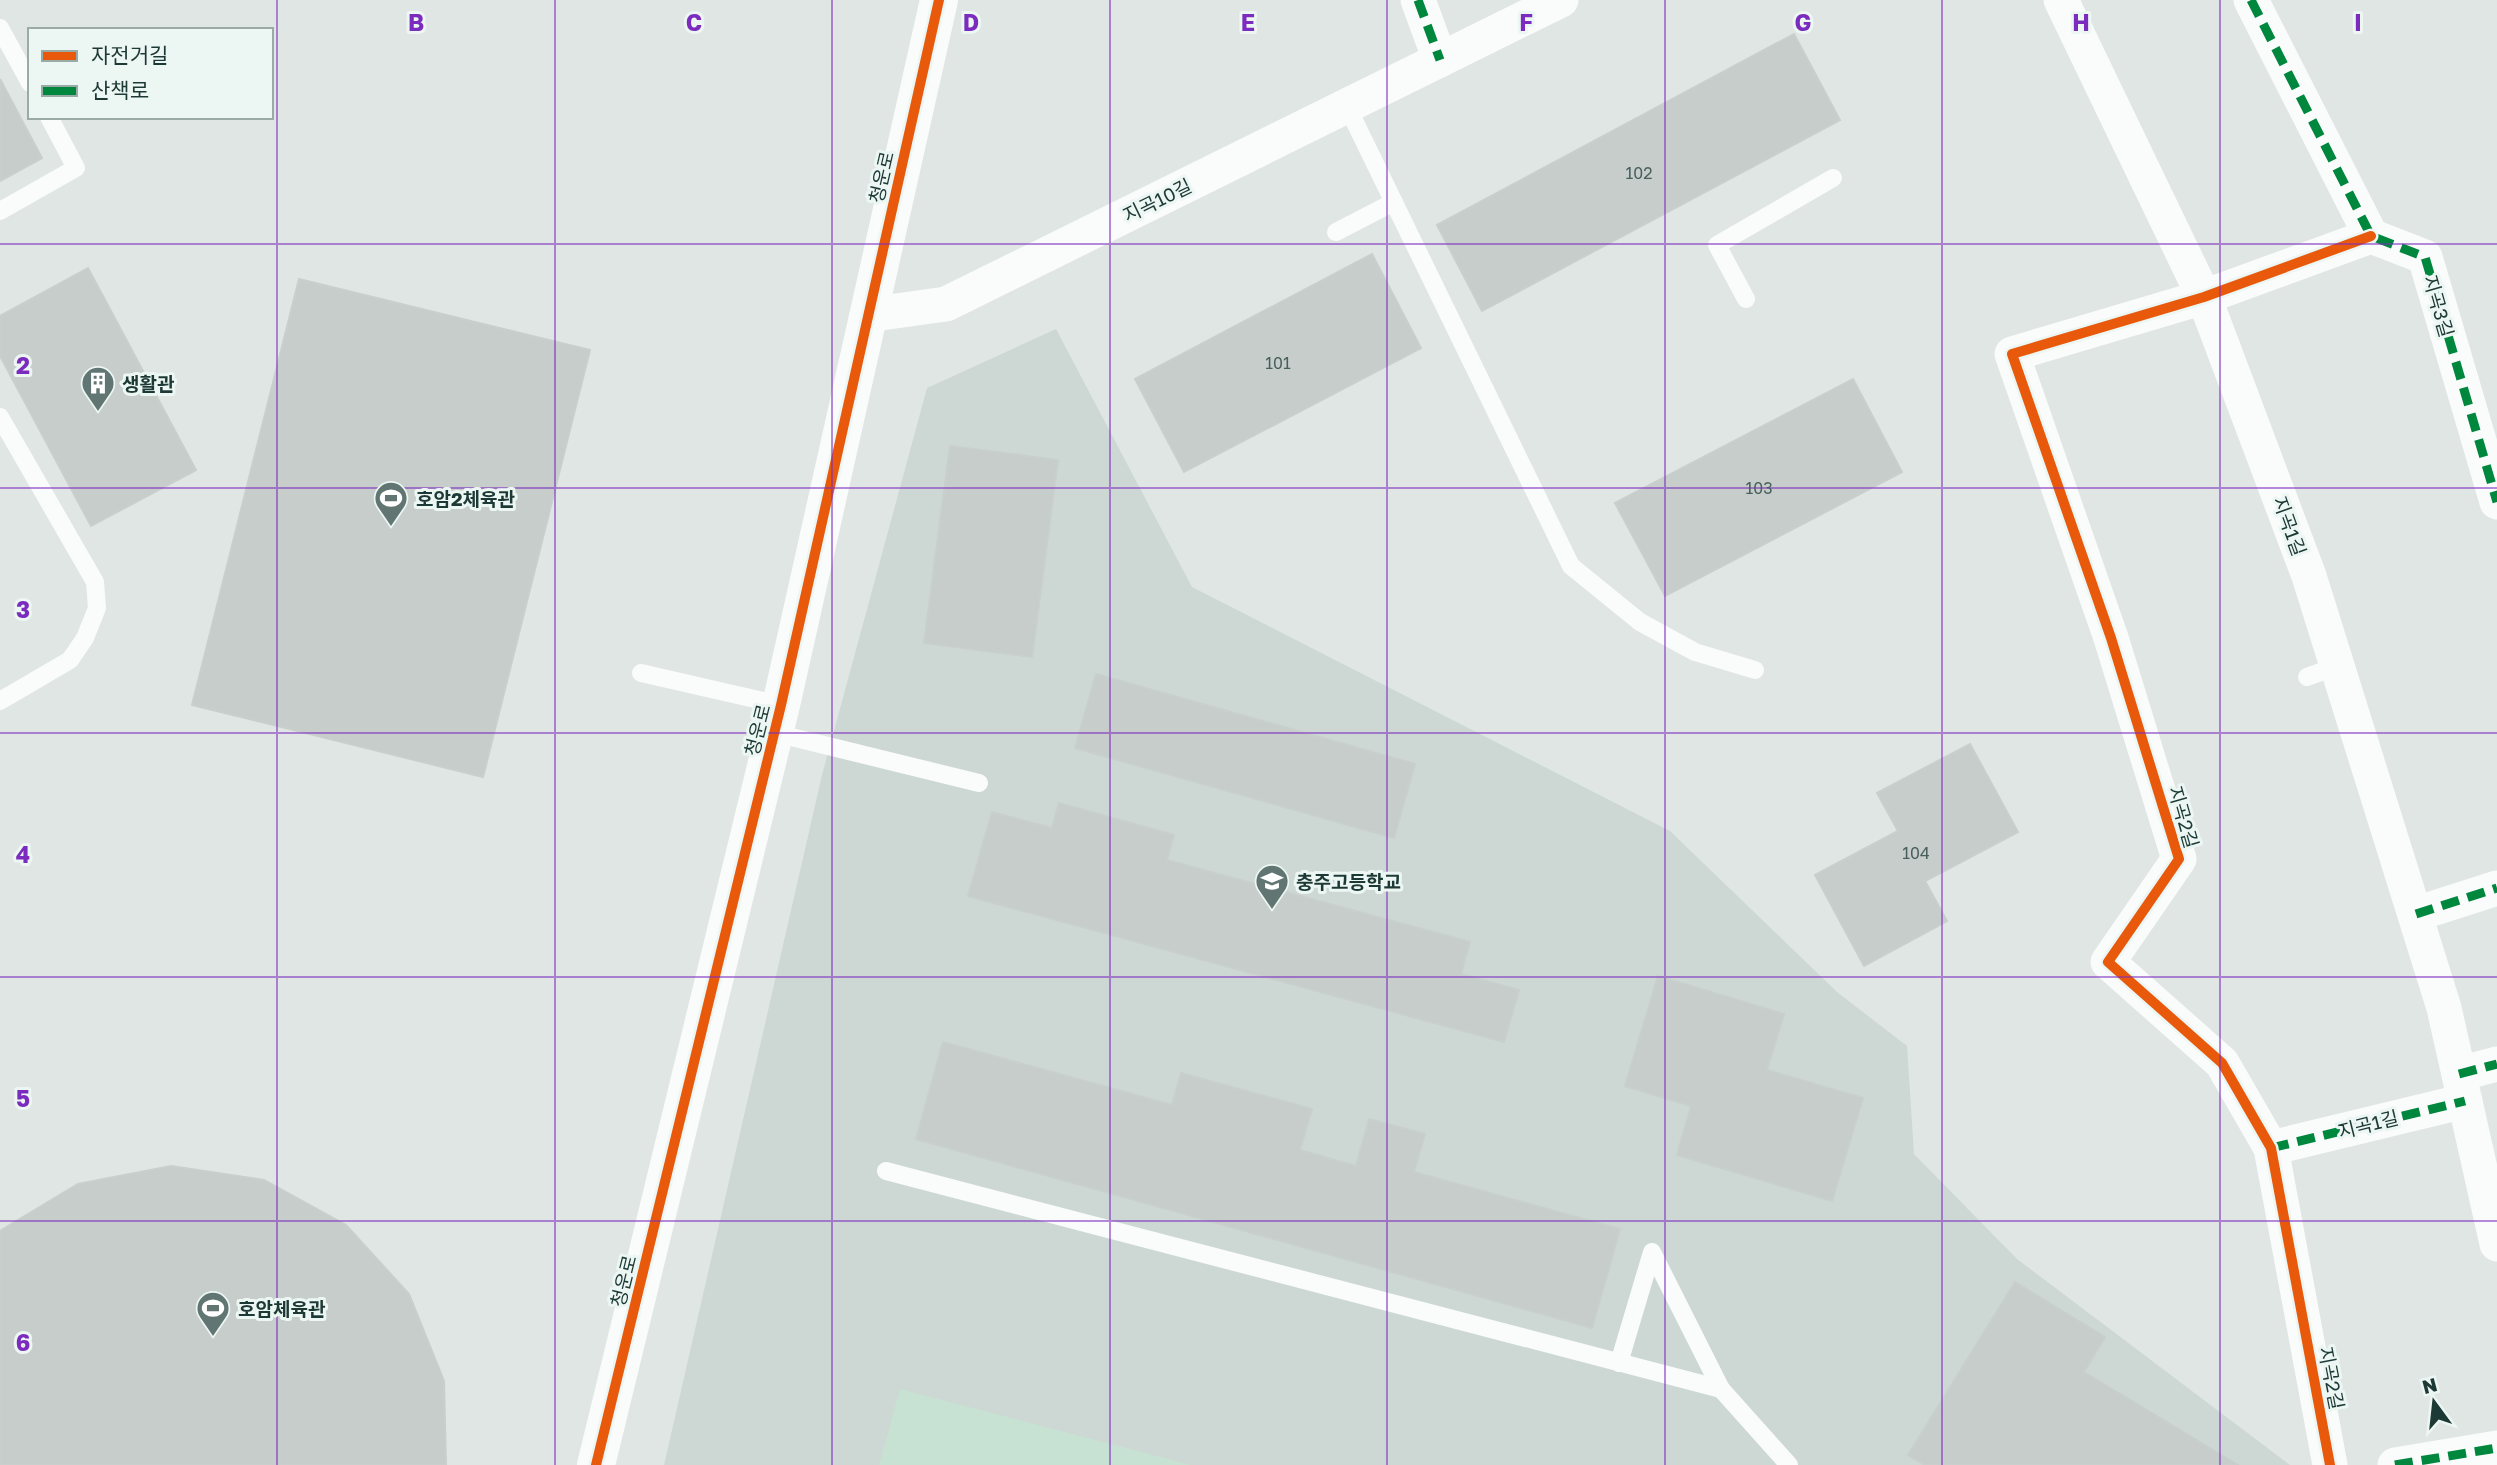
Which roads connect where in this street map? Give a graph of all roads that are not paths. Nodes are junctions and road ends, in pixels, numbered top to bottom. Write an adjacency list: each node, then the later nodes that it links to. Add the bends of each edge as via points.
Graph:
1 (939, 0): 18 (street, 청운로)
2 (1418, 0): 7 (street)
3 (1561, 0): 7 (street, 지곡10길)
4 (2061, 0): 16 (street, 지곡1길)
5 (2251, 0): 15 (street)
6 (0, 29): 8 (lane)
7 (1440, 60): 9 (street, 지곡10길)
8 (28, 79)
9 (1347, 106): 12 (lane); 18 (street, 지곡10길, via 946,304)
10 (50, 119): 13 (lane, via 76,168)
11 (1833, 178): 17 (lane, via 1717,245)
12 (1394, 202): 14 (lane); 21 (lane, via 1571,566 1640,622 1695,652)
13 (0, 211)
14 (1336, 232)
15 (2371, 236): 16 (street); 20 (street, 지곡3길, via 2425,257)
16 (2204, 297): 27 (street, 지곡1길, via 2309,576 2322,672); 30 (street, 지곡2길, via 2012,354 2111,638 2179,859 2108,962 2222,1063)
17 (1746, 299)
18 (867, 315): 24 (street, 청운로)
19 (0, 417): 23 (lane, via 95,582 97,608 70,660)
20 (2497, 502)
21 (1755, 670)
22 (641, 673): 24 (lane)
23 (0, 701)
24 (778, 719): 25 (lane); 36 (street, 청운로)
25 (979, 783)
26 (2497, 888): 27 (street)
27 (2416, 914): 29 (street, 지곡1길)
28 (2497, 1064): 29 (street, 지곡1길)
29 (2462, 1087): 30 (street, 지곡1길); 32 (street, 지곡1길)
30 (2271, 1148): 38 (street, 지곡2길)
31 (886, 1171): 33 (lane)
32 (2497, 1244)
33 (1619, 1363): 34 (lane); 34 (lane, via 1652,1252)
34 (1721, 1389): 37 (lane)
35 (2497, 1448): 39 (street)
36 (596, 1465)
37 (1789, 1465)
38 (2330, 1465)
39 (2395, 1465)

